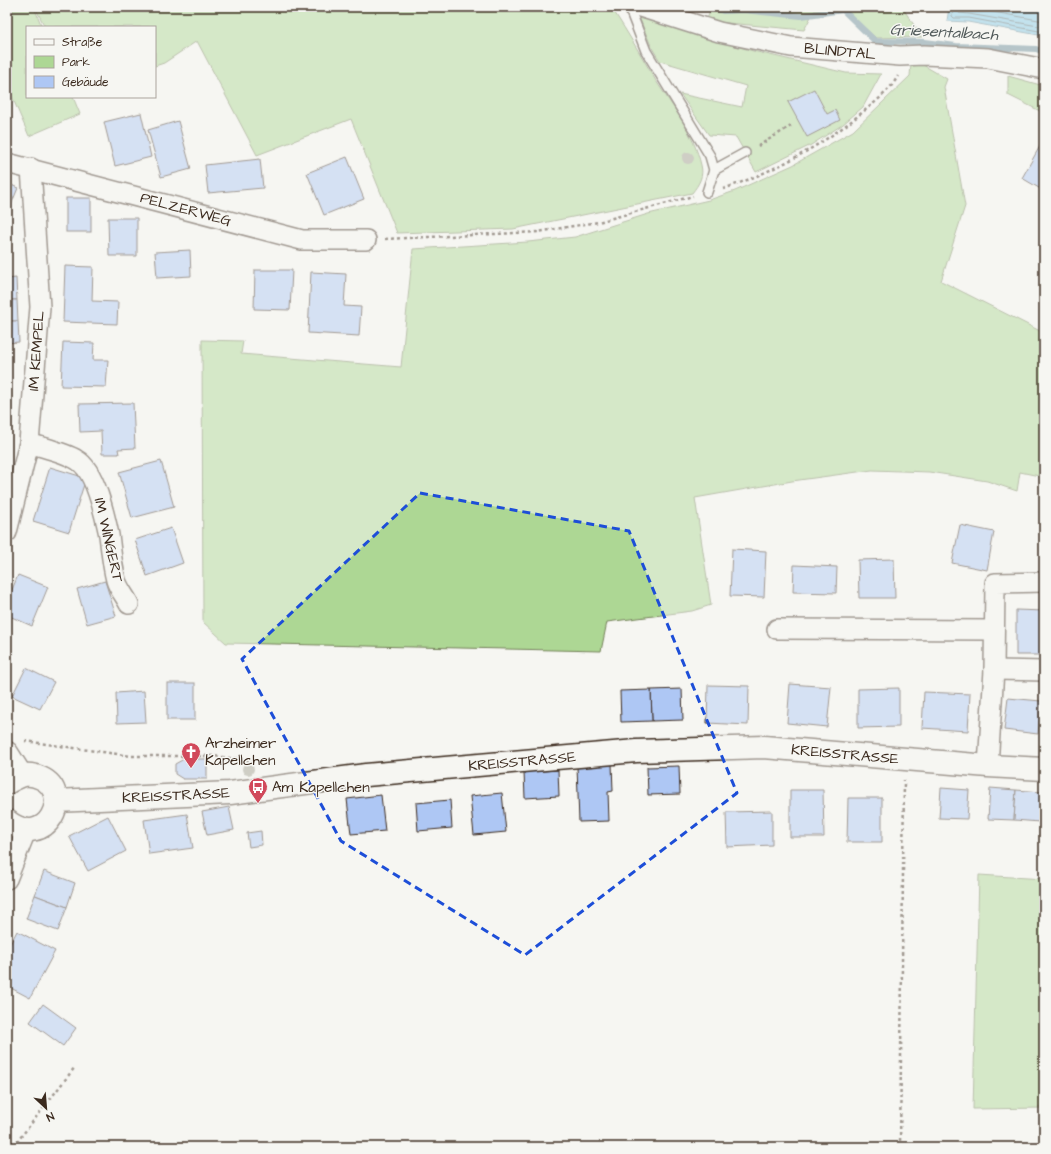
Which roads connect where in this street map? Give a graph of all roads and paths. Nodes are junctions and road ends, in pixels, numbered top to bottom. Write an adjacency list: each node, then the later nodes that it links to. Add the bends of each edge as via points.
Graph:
1 (629, 7): 9 (lane, via 646,51 710,156)
2 (640, 7): 3 (street, BLINDTAL, via 719,32 791,47 900,56 988,58)
3 (1044, 69)
4 (896, 80): 10 (path, via 853,121 814,148 752,179)
5 (791, 126): 6 (path)
6 (745, 153): 9 (lane)
7 (7, 163): 8 (street, PELZERWEG)
8 (31, 168): 11 (street, PELZERWEG, via 302,240); 12 (street, IM KEMPEL, via 40,307)
9 (714, 170): 10 (lane)
10 (707, 192): 11 (path, via 598,222 538,232)
11 (366, 240)
12 (29, 443): 13 (street, IM KEMPEL); 15 (street, IM WINGERT, via 78,461 88,470 98,491 109,535 116,582)
13 (7, 532)
14 (1044, 582): 17 (street, via 995,583)
15 (129, 604)
16 (777, 629): 17 (street)
17 (994, 630): 18 (street)
18 (994, 670): 19 (street); 22 (street)
19 (1044, 671)
20 (14, 747): 24 (street); 25 (path, via 28,740 130,756 213,756 263,762 277,768)
21 (904, 759): 22 (street, KREISSTRASSE); 25 (street, KREISSTRASSE, via 764,747 636,751 366,775); 32 (path)
22 (988, 766): 23 (street, KREISSTRASSE)
23 (1044, 769)
24 (14, 779): 26 (street, via 33,775 45,780 53,789)
25 (295, 784): 26 (street, KREISSTRASSE, via 230,793)
26 (56, 801): 28 (street, via 51,818 44,825)
27 (7, 821): 28 (street)
28 (26, 830): 29 (street)
29 (7, 878)
30 (75, 1067): 31 (path)
31 (13, 1147)
32 (900, 1147)

